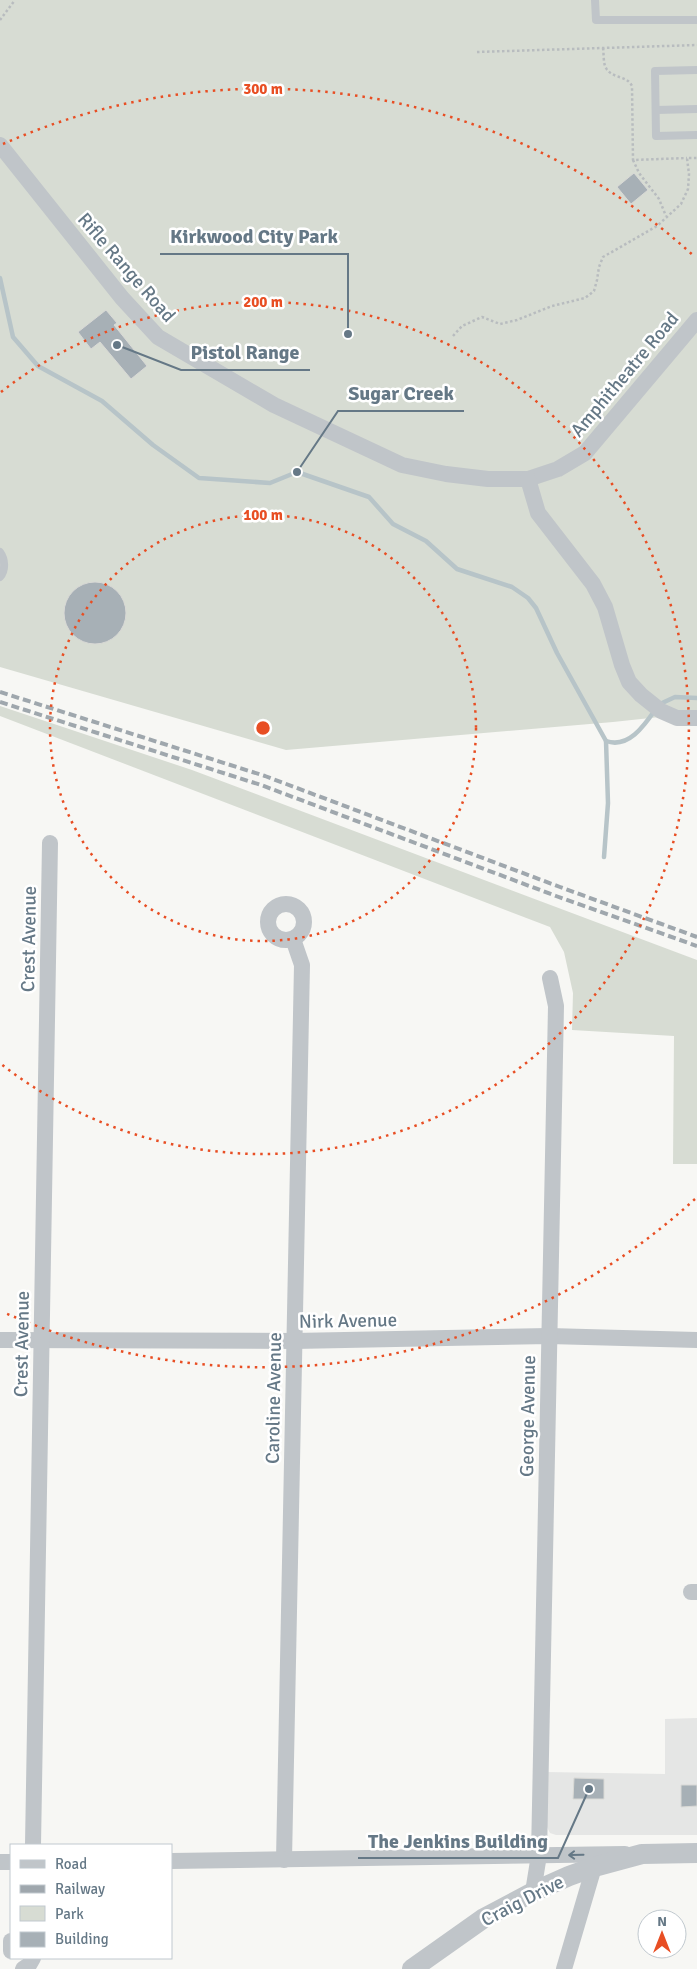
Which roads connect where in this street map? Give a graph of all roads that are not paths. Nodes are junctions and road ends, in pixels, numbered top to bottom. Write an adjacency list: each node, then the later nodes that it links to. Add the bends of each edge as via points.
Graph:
1 (595, 0): 2 (lane, via 596,20)
2 (697, 20)
3 (697, 70): 5 (lane, via 655,71)
4 (697, 109): 5 (lane)
5 (656, 110): 6 (lane, via 656,136)
6 (697, 135)
7 (0, 145): 9 (street, Rifle Range Road, via 122,298 158,337 274,405 402,464 488,479)
8 (697, 320): 9 (street, Amphitheatre Road, via 585,453 558,469)
9 (528, 479): 12 (street, via 538,513 593,584 605,608 629,682 661,711 677,718)
10 (0, 552): 11 (lane, via 5,565)
11 (0, 577)
12 (697, 718)
13 (50, 843): 18 (street, Crest Avenue)
14 (293, 939): 20 (street, Caroline Avenue, via 302,965)
15 (550, 978): 16 (street, George Avenue, via 556,1006)
16 (549, 1336): 19 (street, Nirk Avenue); 20 (street, Nirk Avenue); 24 (street, George Avenue)
17 (0, 1340): 18 (street, Nirk Avenue)
18 (41, 1340): 20 (street, Nirk Avenue); 21 (street, Crest Avenue)
19 (697, 1340)
20 (294, 1341): 25 (street, Caroline Avenue)
21 (33, 1844)
22 (697, 1853): 23 (street, Craig Drive)
23 (642, 1854): 24 (street, one-way to 24); 27 (street, Craig Drive)
24 (539, 1855): 25 (street); 28 (street, George Avenue)
25 (284, 1860): 26 (street)
26 (172, 1861)
27 (594, 1867): 28 (street, Craig Drive); 32 (street)
28 (533, 1892): 31 (street, Craig Drive, via 484,1918)
29 (32, 1959): 30 (street)
30 (22, 1969)
31 (412, 1969)
32 (564, 1969)

